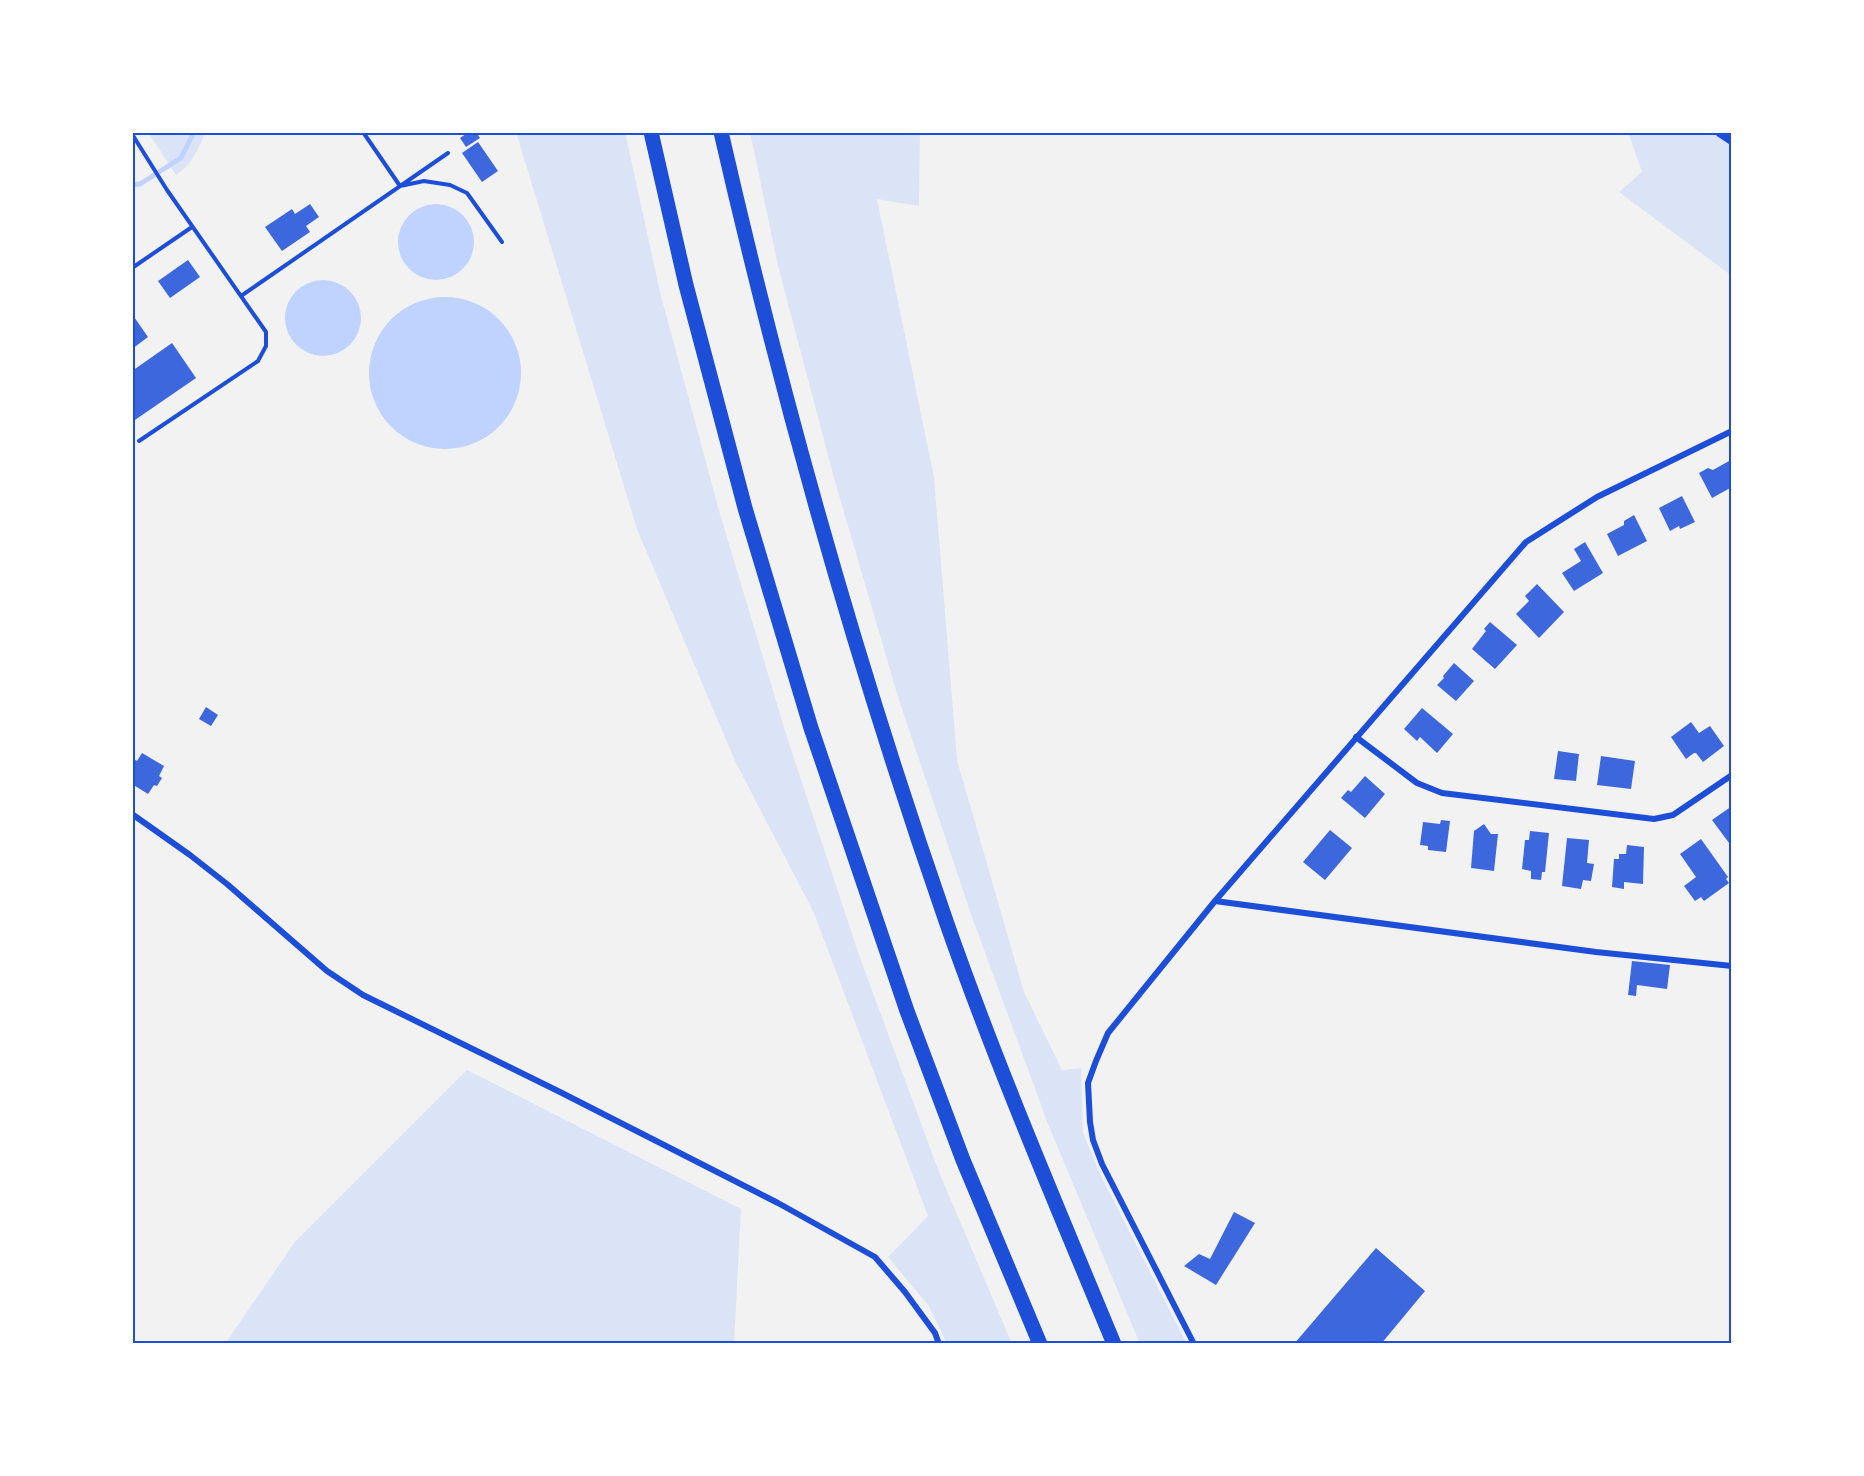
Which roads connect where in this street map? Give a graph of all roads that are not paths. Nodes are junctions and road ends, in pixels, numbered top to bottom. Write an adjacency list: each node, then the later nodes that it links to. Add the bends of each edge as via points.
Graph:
1 (363, 132): 8 (lane)
2 (651, 132): 21 (highway, via 686,285 745,508 811,728 907,1011 963,1160)
3 (721, 132): 22 (highway, via 811,489 876,708 947,923 1027,1136)
4 (1720, 132): 6 (main road)
5 (132, 134): 9 (lane)
6 (1732, 140)
7 (448, 153): 8 (lane)
8 (399, 186): 10 (lane, via 424,181 450,185 467,193); 12 (lane)
9 (192, 227): 11 (lane); 12 (lane)
10 (502, 242)
11 (132, 268)
12 (241, 296): 14 (lane, via 266,332 266,346 258,361)
13 (1732, 431): 15 (street, via 1597,497 1526,542)
14 (139, 441)
15 (1356, 737): 16 (street, via 1417,783 1442,793 1653,819 1673,815); 18 (street)
16 (1732, 775)
17 (132, 814): 20 (street, via 190,855 327,971 363,995 778,1203 875,1257 935,1333)
18 (1215, 901): 19 (street, via 1596,952); 23 (street, via 1108,1033 1088,1083 1093,1140 1101,1164)
19 (1732, 966)
20 (939, 1344)
21 (1040, 1344)
22 (1114, 1344)
23 (1194, 1344)

